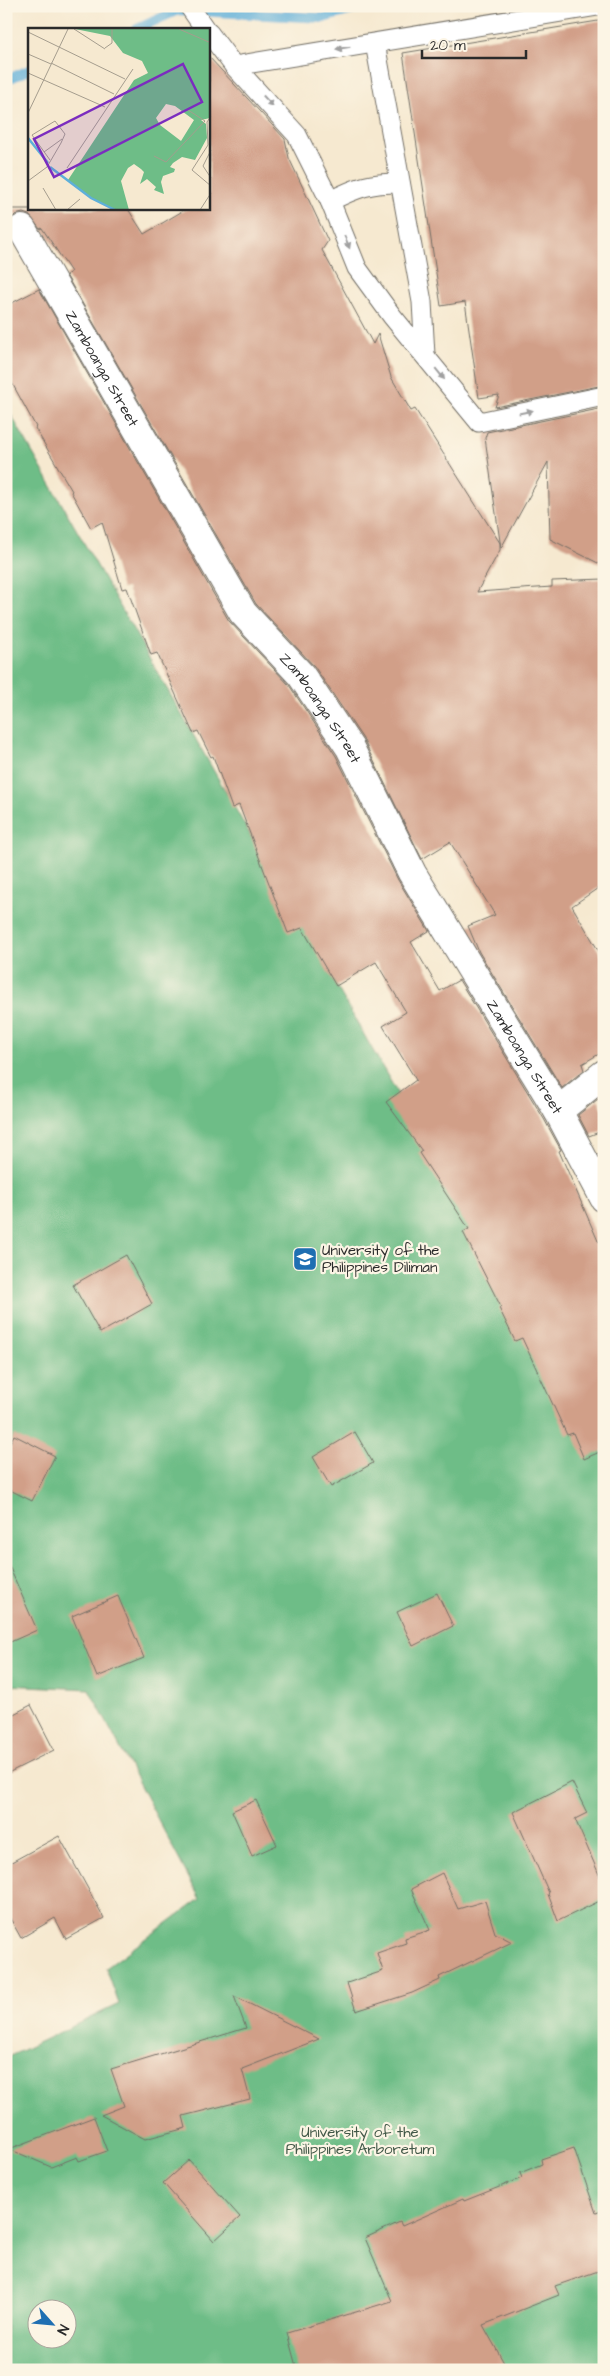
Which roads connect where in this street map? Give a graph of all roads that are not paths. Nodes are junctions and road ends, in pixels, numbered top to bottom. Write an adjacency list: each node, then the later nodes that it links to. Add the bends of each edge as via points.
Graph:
1 (189, 6): 3 (lane)
2 (598, 6): 5 (lane)
3 (205, 28)
4 (210, 34): 6 (lane)
5 (376, 43): 6 (lane, one-way to 6); 7 (lane)
6 (234, 66): 8 (lane, one-way to 8, via 297,135)
7 (400, 183): 8 (lane, via 371,184); 10 (lane, via 422,302)
8 (330, 201): 10 (lane, one-way to 10, via 357,268)
9 (22, 229): 13 (street, Zamboanga Street, via 243,613 301,675 350,748 412,873)
10 (425, 355): 11 (lane, one-way to 11, via 479,422)
11 (604, 396)
12 (604, 1074): 13 (street)
13 (558, 1111): 14 (street, Zamboanga Street)
14 (604, 1198)

